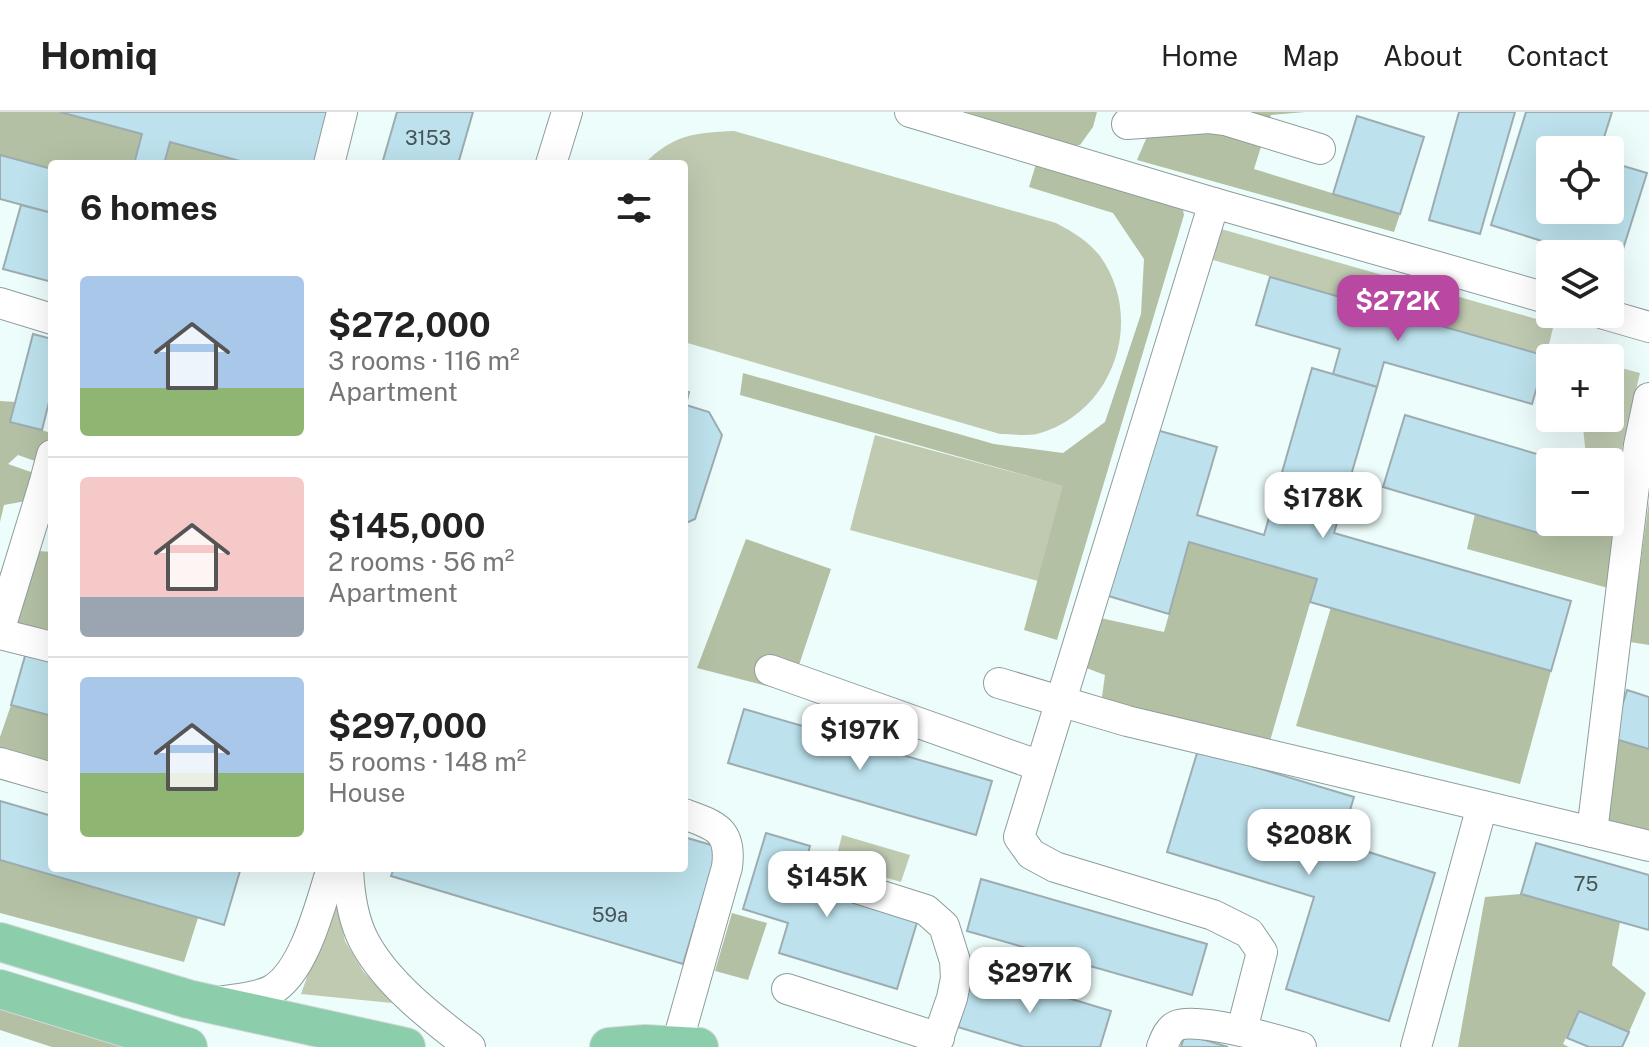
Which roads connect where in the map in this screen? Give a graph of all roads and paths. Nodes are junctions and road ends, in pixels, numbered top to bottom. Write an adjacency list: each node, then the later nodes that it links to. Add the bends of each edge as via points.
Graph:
1 (342, 112): 6 (street)
2 (567, 112): 7 (street)
3 (910, 112): 8 (street)
4 (1129, 118): 5 (street, via 1225,120); 8 (street)
5 (1320, 149)
6 (330, 160)
7 (552, 160)
8 (1113, 173): 9 (street)
9 (1214, 203): 10 (street); 22 (street)
10 (1536, 295)
11 (0, 303): 12 (street)
12 (48, 318)
13 (1624, 320): 14 (street)
14 (1649, 327)
15 (1649, 398): 16 (street)
16 (1644, 446): 28 (street)
17 (48, 486): 18 (street)
18 (0, 631): 19 (street)
19 (48, 646)
20 (770, 670): 24 (street)
21 (999, 683): 22 (street)
22 (1059, 702): 24 (street); 26 (street)
23 (0, 763): 25 (street)
24 (1040, 766): 37 (street, via 1019,837 1031,854 1055,867 1213,915 1249,933 1262,952)
25 (48, 777)
26 (1482, 806): 28 (street); 46 (street)
27 (688, 815): 39 (street, via 711,824 730,848)
28 (1592, 832): 29 (street)
29 (1649, 846)
30 (331, 872): 36 (street, via 299,958 285,978 272,990)
31 (348, 872): 42 (street, via 364,941 414,1001)
32 (812, 874): 38 (street, via 926,910 944,926 956,978)
33 (0, 942): 36 (main road)
34 (0, 989): 40 (main road)
35 (787, 989): 38 (street)
36 (210, 1004): 41 (main road)
37 (1242, 1030): 44 (street, via 1176,1026); 45 (street)
38 (937, 1042)
39 (688, 1046): 43 (main road)
40 (188, 1047)
41 (406, 1047)
42 (470, 1047)
43 (609, 1047)
44 (1162, 1047)
45 (1301, 1047)
46 (1416, 1047)

